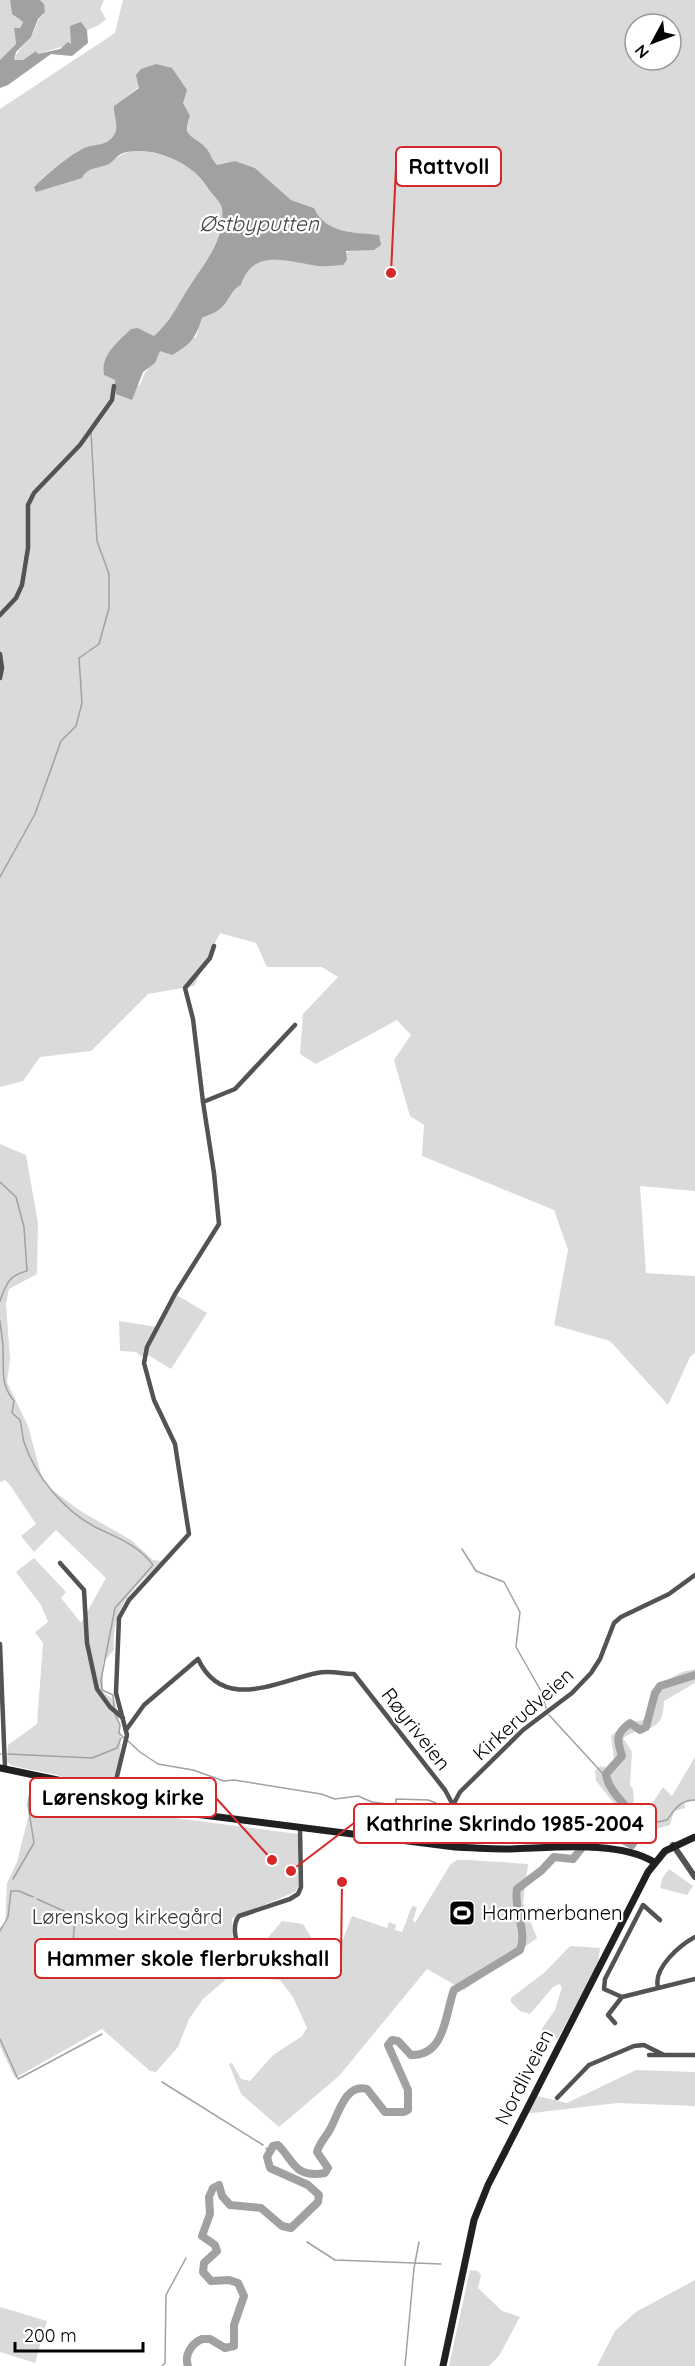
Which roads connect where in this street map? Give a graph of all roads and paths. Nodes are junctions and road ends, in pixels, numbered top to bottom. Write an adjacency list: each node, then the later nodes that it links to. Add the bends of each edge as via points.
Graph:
1 (114, 386): 2 (street, via 112,400 80,445 28,505 28,548 22,585)
2 (0, 615)
3 (0, 654): 4 (street)
4 (0, 678)
5 (214, 946): 7 (street, via 210,958 185,988 193,1019)
6 (295, 1025): 7 (street, via 235,1089)
7 (203, 1102): 11 (street, via 219,1224 175,1294 147,1347 144,1363 154,1400 175,1444 189,1534 129,1600 119,1618 116,1693)
8 (60, 1563): 11 (street, via 84,1590 87,1642 97,1689)
9 (695, 1575): 15 (street, Kirkerudveien, via 669,1594 614,1623 591,1673 572,1693 523,1730 460,1792)
10 (0, 1644): 13 (street)
11 (123, 1718): 12 (street)
12 (126, 1730): 14 (street); 15 (street, Røyriveien, via 153,1697 198,1659 218,1684 234,1690 281,1684 323,1672 352,1673)
13 (2, 1768): 14 (main road)
14 (112, 1797): 16 (main road, via 163,1810)
15 (453, 1805): 19 (street)
16 (300, 1827): 19 (main road); 24 (street, via 303,1878 298,1894 239,1916 235,1931)
17 (695, 1838): 18 (main road, Nordliveien)
18 (676, 1844): 20 (main road, Nordliveien); 21 (street)
19 (459, 1847): 20 (main road, via 595,1847 633,1855)
20 (652, 1864): 33 (main road, Nordliveien, via 482,2198 470,2235)
21 (695, 1877)
22 (660, 1920): 27 (street, via 643,1905 605,1979 604,1989)
23 (695, 1937): 26 (street, via 659,1972)
24 (241, 1957)
25 (695, 1979): 26 (street)
26 (658, 1987): 27 (street)
27 (622, 1997): 28 (street, via 608,2015)
28 (615, 2023)
29 (649, 2055): 30 (street)
30 (664, 2055): 31 (street); 32 (street, via 644,2045 606,2056 584,2069)
31 (695, 2055)
32 (557, 2098)
33 (443, 2366)

